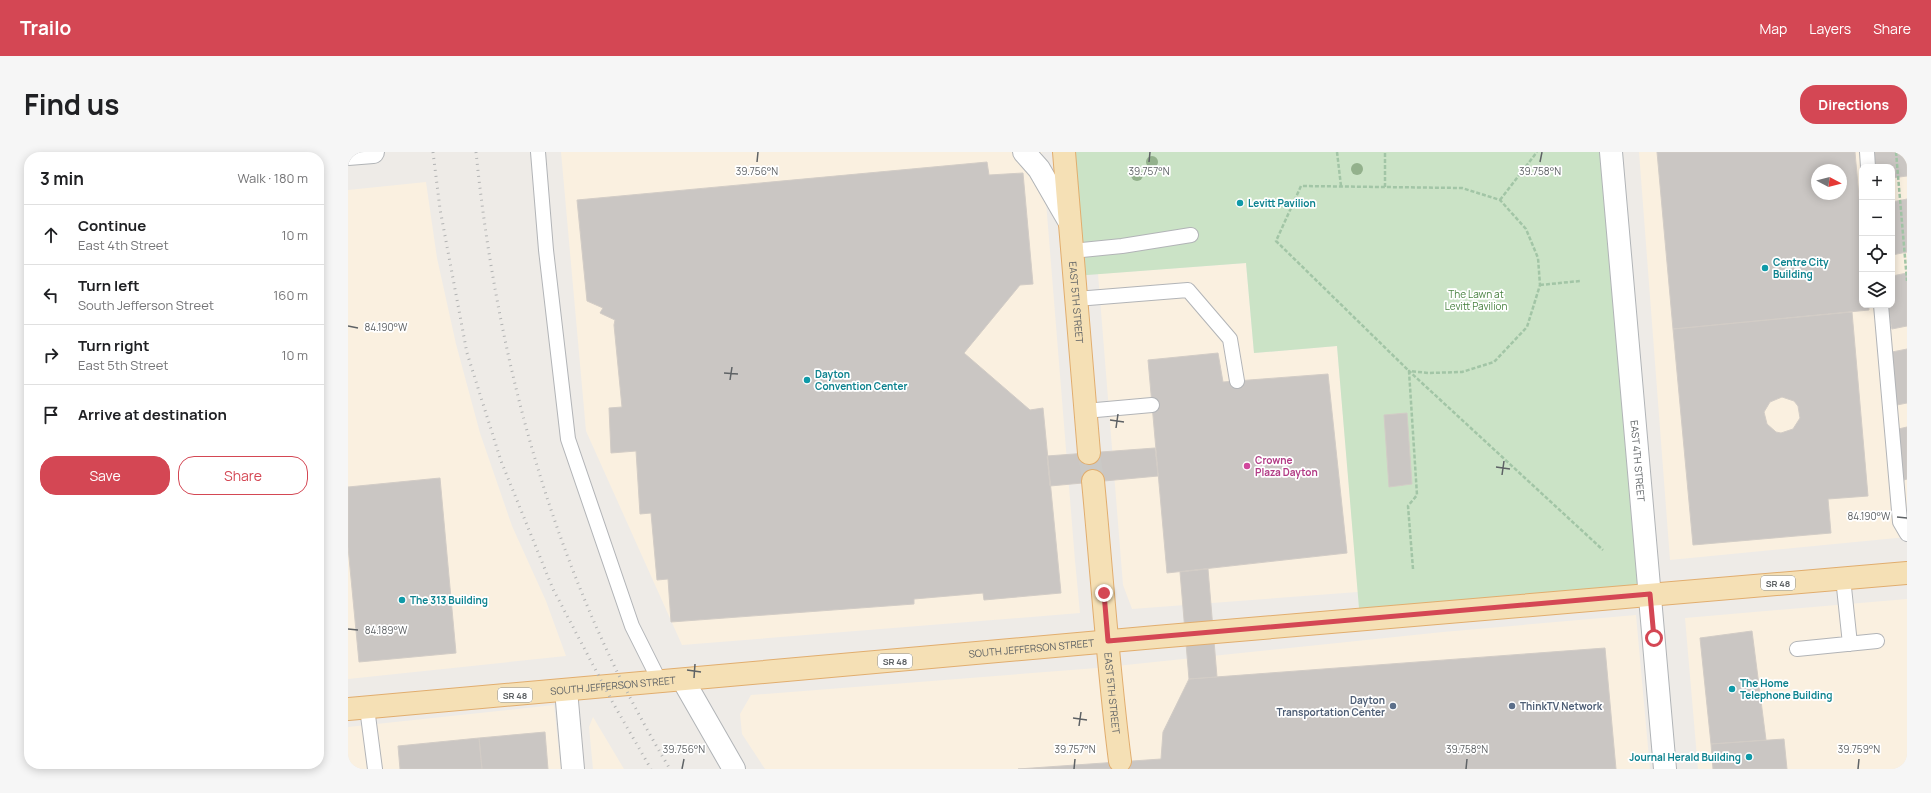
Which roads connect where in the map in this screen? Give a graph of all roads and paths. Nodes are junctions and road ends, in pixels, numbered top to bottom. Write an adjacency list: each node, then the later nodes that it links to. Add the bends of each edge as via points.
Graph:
1 (373, 152): 11 (main road)
2 (538, 152): 41 (lane, via 546,250 568,439 632,626)
3 (1024, 152): 16 (main road, via 1039,169)
4 (1064, 152): 16 (main road, EAST 5TH STREET)
5 (1337, 152): 13 (path)
6 (1385, 152): 14 (path)
7 (1537, 152): 15 (path)
8 (1611, 152): 35 (main road, EAST 4TH STREET)
9 (1867, 152): 12 (lane)
10 (1896, 152): 20 (path)
11 (348, 154)
12 (1868, 164)
13 (1341, 186): 14 (path); 24 (path, via 1300,186 1276,241)
14 (1385, 187): 15 (path, via 1462,188)
15 (1500, 200): 21 (path, via 1526,230 1538,258)
16 (1069, 221): 18 (main road, EAST 5TH STREET)
17 (1191, 235): 18 (lane, via 1122,246)
18 (1072, 250): 22 (main road, EAST 5TH STREET)
19 (1580, 281): 21 (path)
20 (1907, 281)
21 (1540, 285): 24 (path, via 1527,327 1494,362 1462,372)
22 (1076, 299): 25 (lane, via 1188,290 1230,339); 27 (main road, EAST 5TH STREET)
23 (1881, 308): 30 (lane, via 1900,522)
24 (1409, 371): 31 (path); 32 (path, via 1417,495 1408,506)
25 (1237, 380)
26 (1152, 406): 27 (lane)
27 (1085, 411): 28 (main road, EAST 5TH STREET)
28 (1089, 453)
29 (1093, 482): 36 (main road, EAST 5TH STREET)
30 (1907, 534)
31 (1603, 550)
32 (1413, 569)
33 (1907, 573): 34 (main road, SOUTH JEFFERSON STREET / SR 48)
34 (1843, 578): 35 (main road, SOUTH JEFFERSON STREET / SR 48); 38 (lane)
35 (1650, 594): 36 (main road, SOUTH JEFFERSON STREET / SR 48); 48 (main road, EAST 4TH STREET)
36 (1108, 641): 40 (main road, SOUTH JEFFERSON STREET / SR 48); 44 (main road, EAST 5TH STREET, via 1110,685)
37 (1877, 641): 38 (lane)
38 (1850, 644): 39 (lane)
39 (1797, 649)
40 (683, 680): 41 (main road, SOUTH JEFFERSON STREET / SR 48); 47 (main road)
41 (660, 682): 42 (main road, SOUTH JEFFERSON STREET / SR 48)
42 (566, 690): 43 (main road, SOUTH JEFFERSON STREET / SR 48); 46 (main road)
43 (358, 708): 45 (lane)
44 (1120, 761)
45 (375, 769)
46 (573, 769)
47 (734, 769)
48 (1666, 769)

